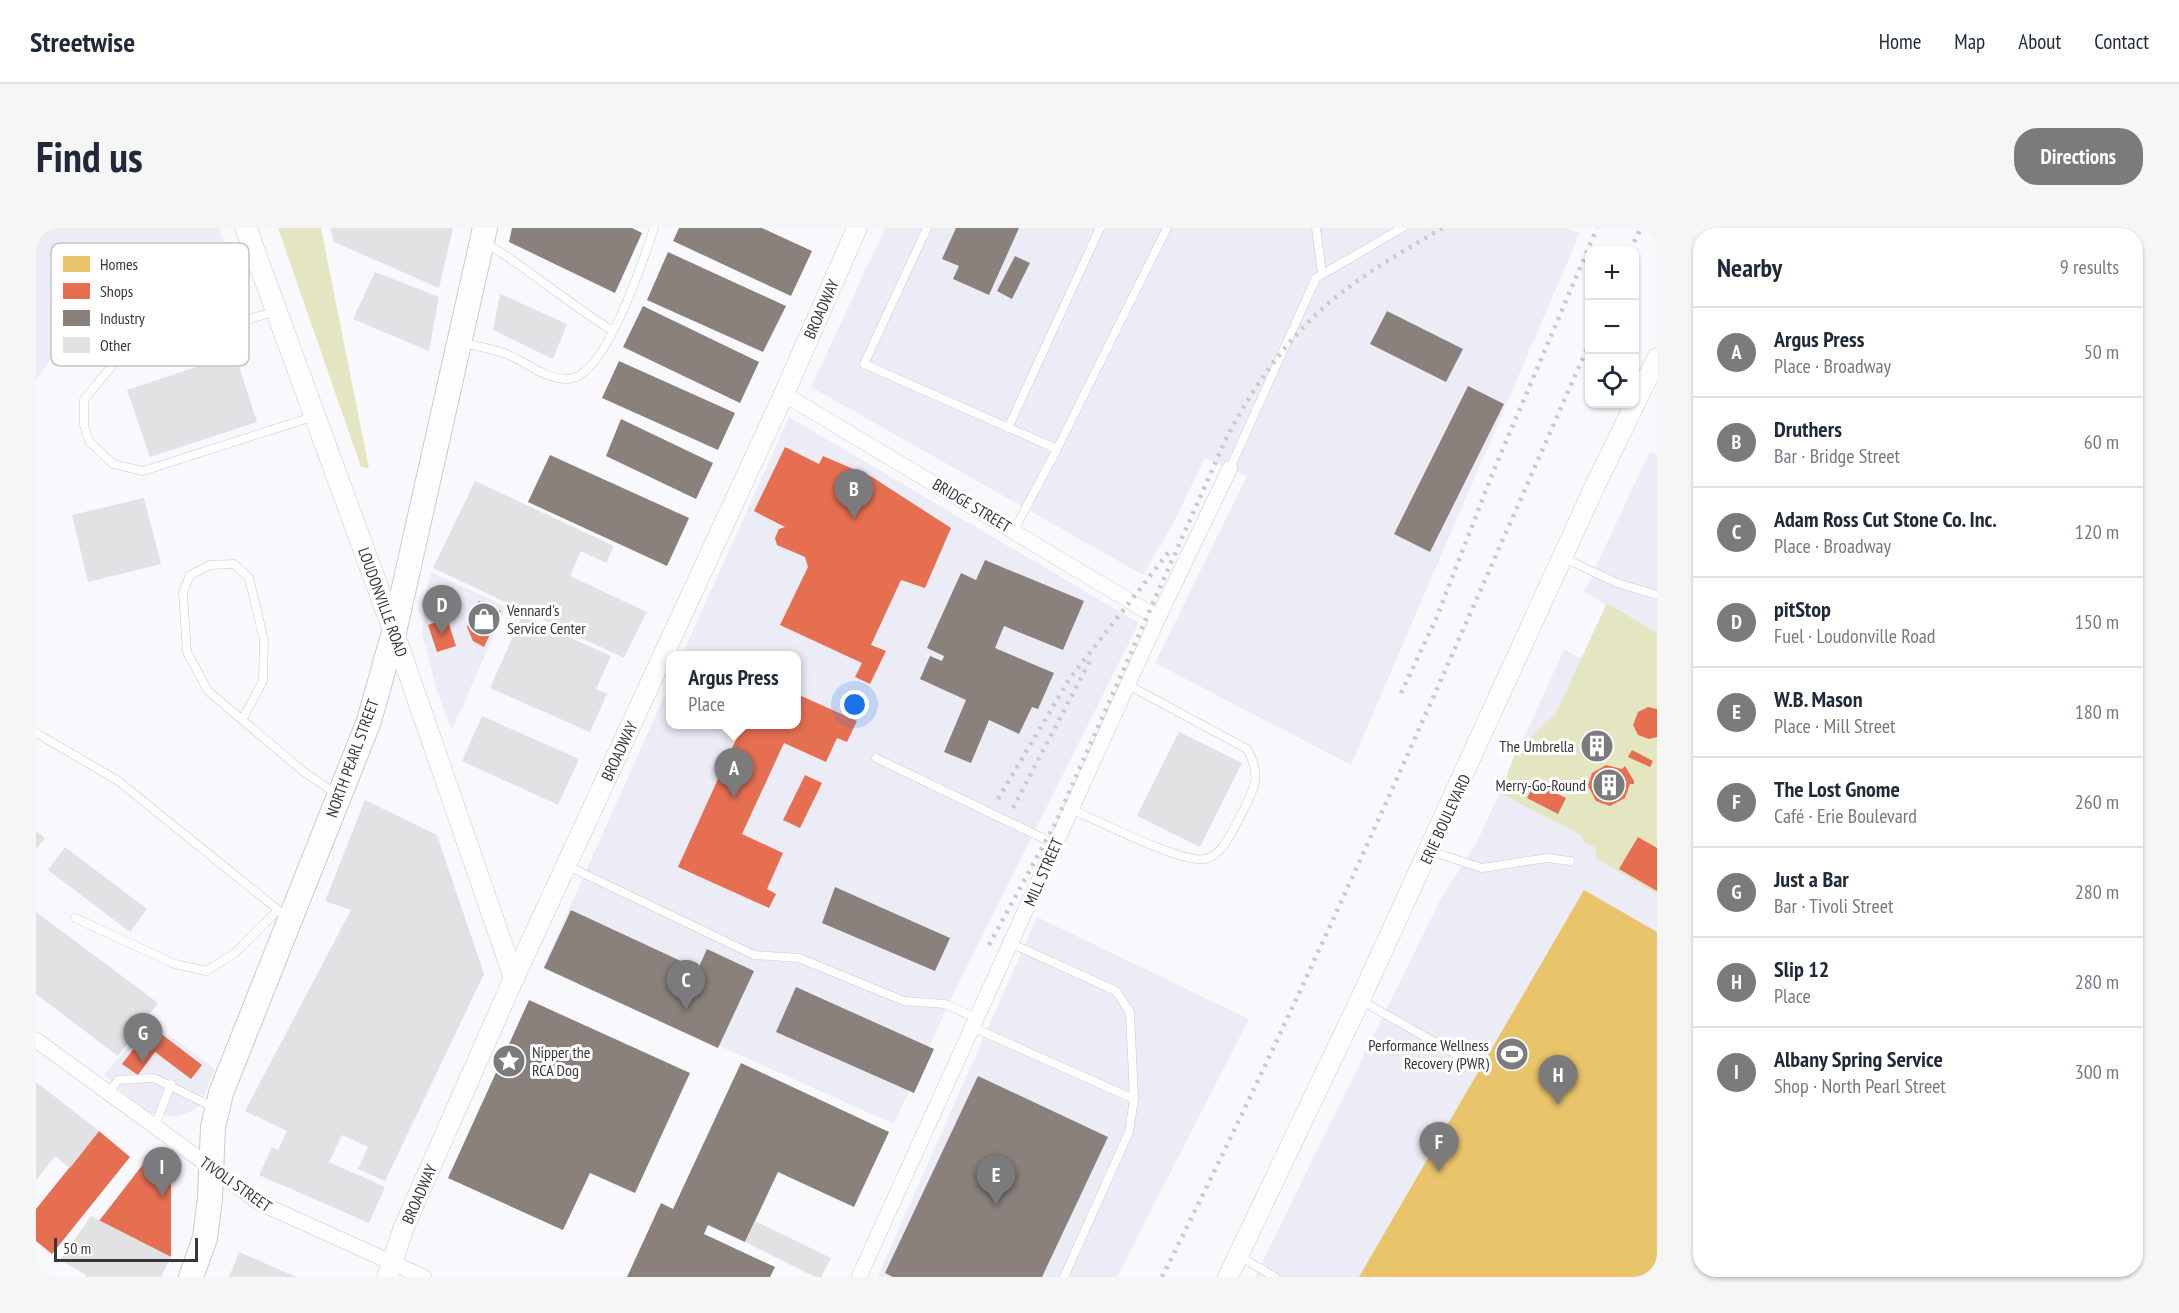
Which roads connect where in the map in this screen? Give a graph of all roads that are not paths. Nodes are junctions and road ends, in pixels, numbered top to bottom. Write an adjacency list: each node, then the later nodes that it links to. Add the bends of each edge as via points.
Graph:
1 (45, 228): 10 (lane)
2 (246, 228): 13 (main road, LOUDONVILLE ROAD)
3 (654, 228): 15 (lane)
4 (927, 228): 21 (lane, via 864,364)
5 (1100, 228): 21 (lane)
6 (1167, 228): 22 (lane)
7 (1316, 228): 12 (lane)
8 (1402, 228): 12 (lane)
9 (851, 230): 19 (street, BROADWAY)
10 (36, 231)
11 (483, 235): 15 (lane, via 579,310); 16 (main road, NORTH PEARL STREET)
12 (1323, 274): 23 (lane, via 1316,278)
13 (276, 310): 14 (lane); 20 (main road, LOUDONVILLE ROAD)
14 (249, 319)
15 (613, 331): 16 (lane, via 601,353 582,373 570,379 553,377 505,354)
16 (459, 342): 28 (main road, NORTH PEARL STREET)
17 (1657, 358): 25 (street, ERIE BOULEVARD)
18 (112, 366): 20 (lane, via 84,400 84,425 89,441 113,464 143,471)
19 (784, 394): 24 (street, BRIDGE STREET); 38 (street, BROADWAY)
20 (315, 416): 28 (main road, LOUDONVILLE ROAD)
21 (1008, 428): 22 (lane)
22 (1058, 449): 24 (lane)
23 (1230, 468): 27 (street, MILL STREET)
24 (1014, 530): 27 (street, BRIDGE STREET)
25 (1563, 557): 26 (lane, via 1617,583); 36 (street, ERIE BOULEVARD)
26 (1657, 596)
27 (1158, 618): 29 (street, MILL STREET)
28 (394, 632): 33 (main road, NORTH PEARL STREET, via 369,721); 42 (street, LOUDONVILLE ROAD)
29 (1128, 685): 34 (street, MILL STREET); 34 (lane, via 1247,749 1256,766 1255,787 1224,846 1206,859 1182,857)
30 (242, 720): 30 (lane, via 208,691 187,652 183,593 190,575 210,565 234,564 249,578 264,640 263,681); 33 (lane)
31 (36, 733): 39 (lane, via 117,780)
32 (876, 758): 35 (lane)
33 (339, 796): 39 (main road, NORTH PEARL STREET)
34 (1071, 809): 35 (street, MILL STREET)
35 (1055, 844): 41 (street, MILL STREET)
36 (1430, 851): 37 (lane, via 1482,868 1547,858); 43 (street, ERIE BOULEVARD)
37 (1570, 861)
38 (566, 866): 42 (street, BROADWAY); 44 (lane, via 754,956 799,958 904,1001 945,1004)
39 (284, 915): 40 (lane, via 206,970 175,964); 50 (main road, NORTH PEARL STREET)
40 (75, 918)
41 (1010, 943): 44 (street, MILL STREET); 49 (lane, via 1116,991 1130,1012)
42 (514, 978): 54 (street, BROADWAY)
43 (1360, 1000): 46 (lane); 53 (street, ERIE BOULEVARD)
44 (974, 1022): 49 (lane); 57 (street, MILL STREET)
45 (36, 1040): 48 (street, TIVOLI STREET)
46 (1463, 1058)
47 (171, 1084): 48 (lane, via 154,1078 118,1080); 50 (lane); 51 (lane)
48 (110, 1093): 51 (street, TIVOLI STREET)
49 (1134, 1099): 58 (lane, via 1130,1132)
50 (217, 1109): 52 (main road, NORTH PEARL STREET)
51 (154, 1126): 52 (street, TIVOLI STREET)
52 (211, 1167): 54 (street, TIVOLI STREET, via 260,1203); 55 (main road, NORTH PEARL STREET, via 205,1239)
53 (1238, 1256): 59 (street, ERIE BOULEVARD); 60 (lane)
54 (389, 1269): 56 (street, TIVOLI STREET)
55 (192, 1277)
56 (424, 1277)
57 (859, 1277)
58 (1064, 1277)
59 (1228, 1277)
60 (1275, 1277)

